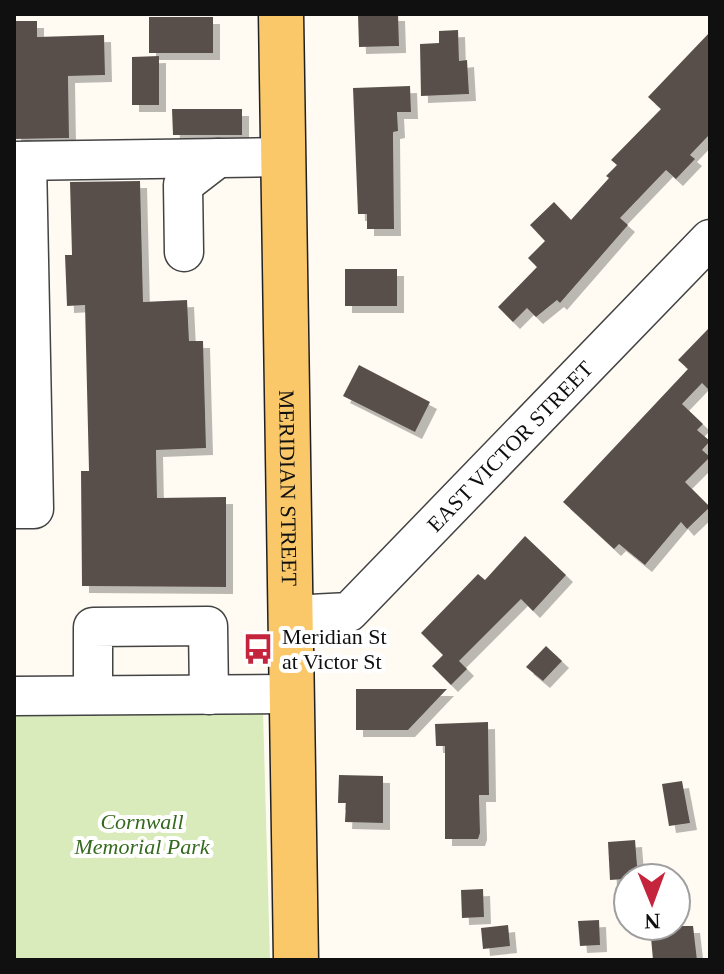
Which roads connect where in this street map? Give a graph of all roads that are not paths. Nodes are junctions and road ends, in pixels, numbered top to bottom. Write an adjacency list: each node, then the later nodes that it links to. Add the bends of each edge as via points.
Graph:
1 (281, 14): 2 (main road, MERIDIAN STREET)
2 (283, 157): 3 (street); 9 (main road, MERIDIAN STREET)
3 (218, 158): 4 (street); 6 (street, via 183,185)
4 (20, 161): 7 (street)
5 (710, 239): 9 (street, EAST VICTOR STREET, via 349,612)
6 (184, 252)
7 (23, 366): 8 (street, via 34,509)
8 (14, 509)
9 (290, 615): 10 (main road, MERIDIAN STREET)
10 (291, 694): 12 (street); 14 (main road, MERIDIAN STREET)
11 (93, 695): 12 (street); 12 (street, via 93,627 208,626); 13 (street)
12 (209, 695)
13 (14, 696)
14 (296, 960)

